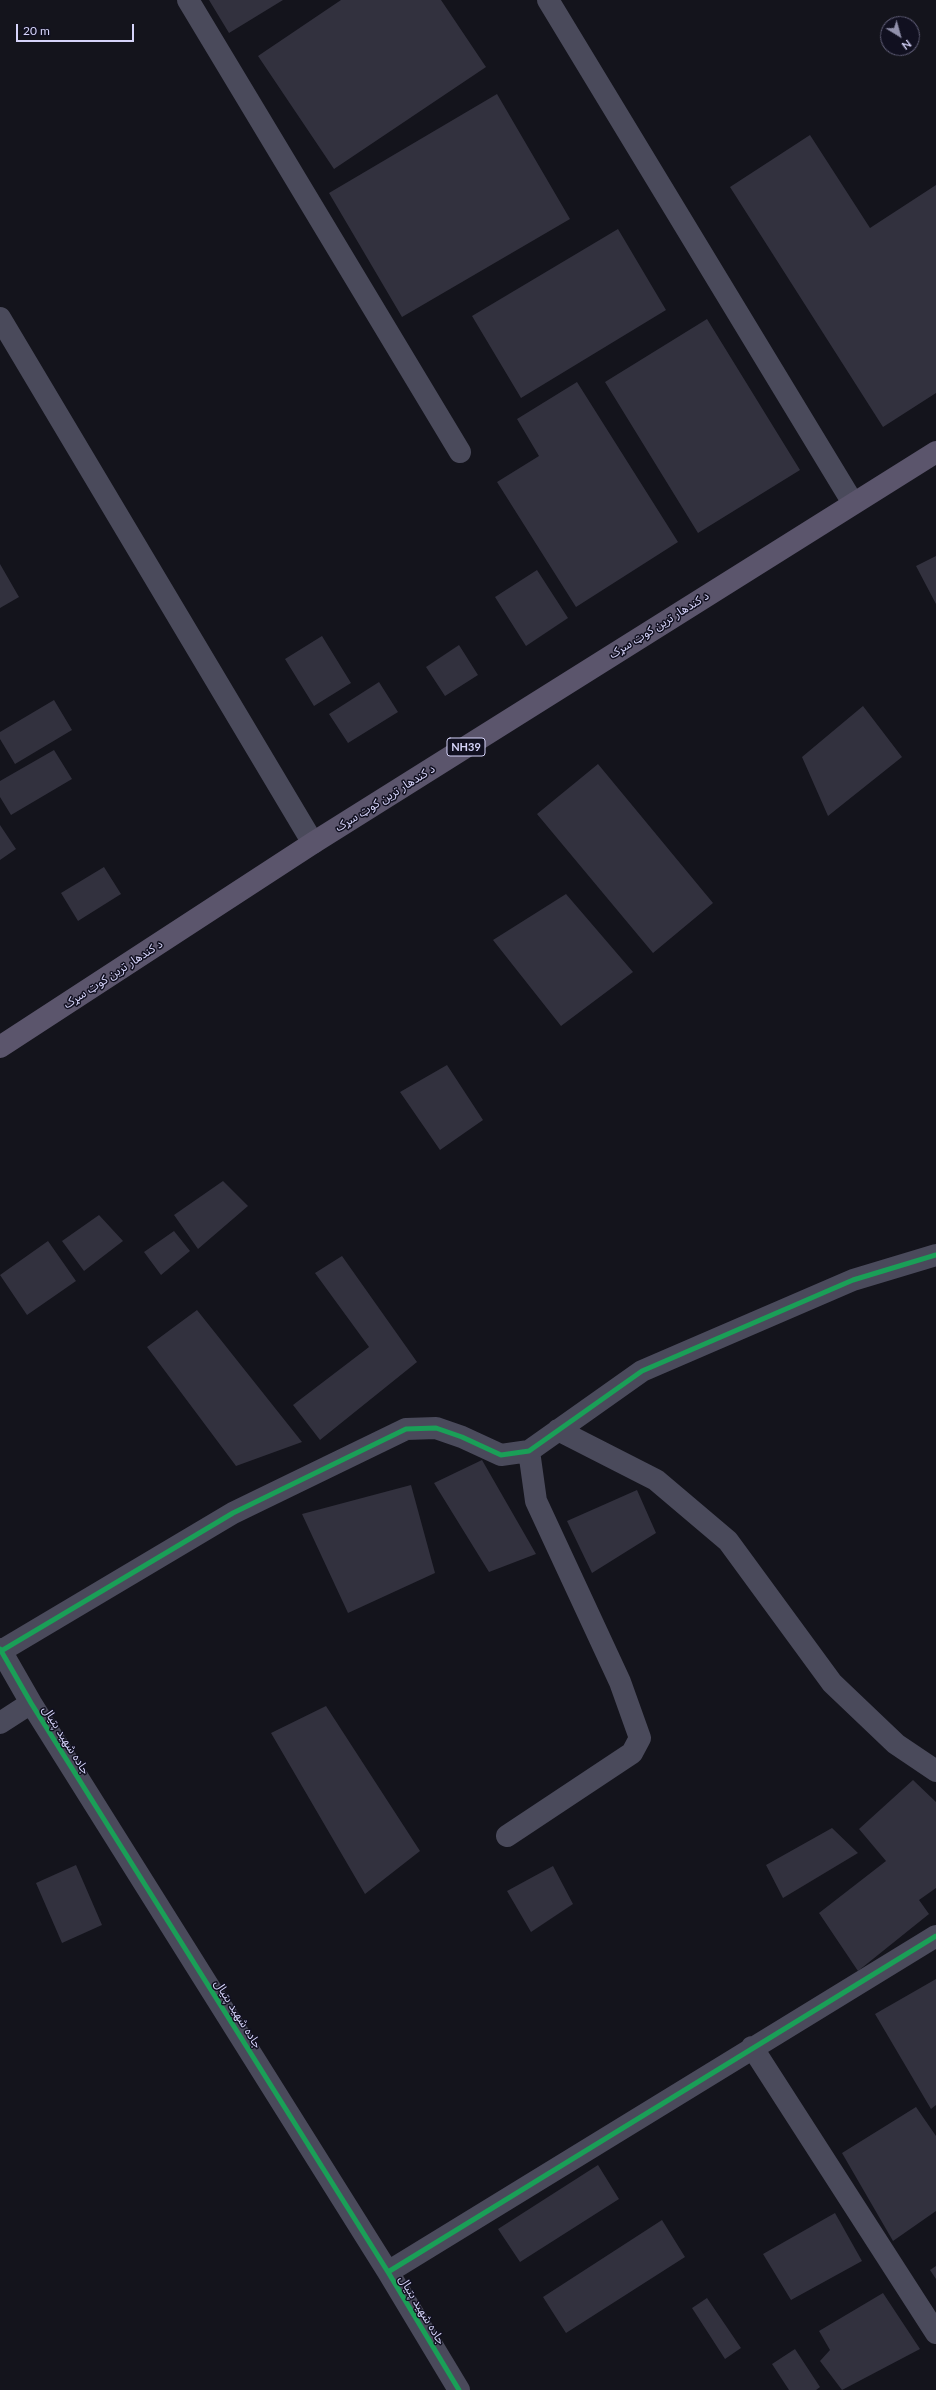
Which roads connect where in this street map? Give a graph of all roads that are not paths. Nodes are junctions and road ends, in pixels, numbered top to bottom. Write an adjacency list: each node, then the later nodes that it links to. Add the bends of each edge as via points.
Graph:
1 (188, 0): 4 (street)
2 (548, 0): 6 (street)
3 (0, 318): 7 (street)
4 (460, 452)
5 (936, 452): 6 (main road, د کندهار ترين کوټ سړک / NH39)
6 (853, 503): 7 (main road, د کندهار ترين کوټ سړک / NH39)
7 (313, 843): 8 (main road, د کندهار ترين کوټ سړک / NH39)
8 (0, 1047)
9 (936, 1255): 10 (street, via 853,1280 642,1371)
10 (558, 1430): 11 (street); 15 (street, via 656,1480 728,1541 832,1683 896,1744)
11 (529, 1451): 12 (street, via 501,1455 436,1428 406,1429 233,1513); 16 (street, via 536,1501 620,1682 640,1738 632,1753)
12 (0, 1650): 13 (street, جاده شهید پتیال)
13 (31, 1703): 14 (street); 19 (street, جاده شهید پتیال)
14 (0, 1723)
15 (936, 1771)
16 (507, 1836)
17 (936, 1936): 18 (street)
18 (752, 2047): 19 (street); 20 (street)
19 (388, 2272): 21 (street, جاده شهید پتیال)
20 (936, 2333)
21 (459, 2390)

